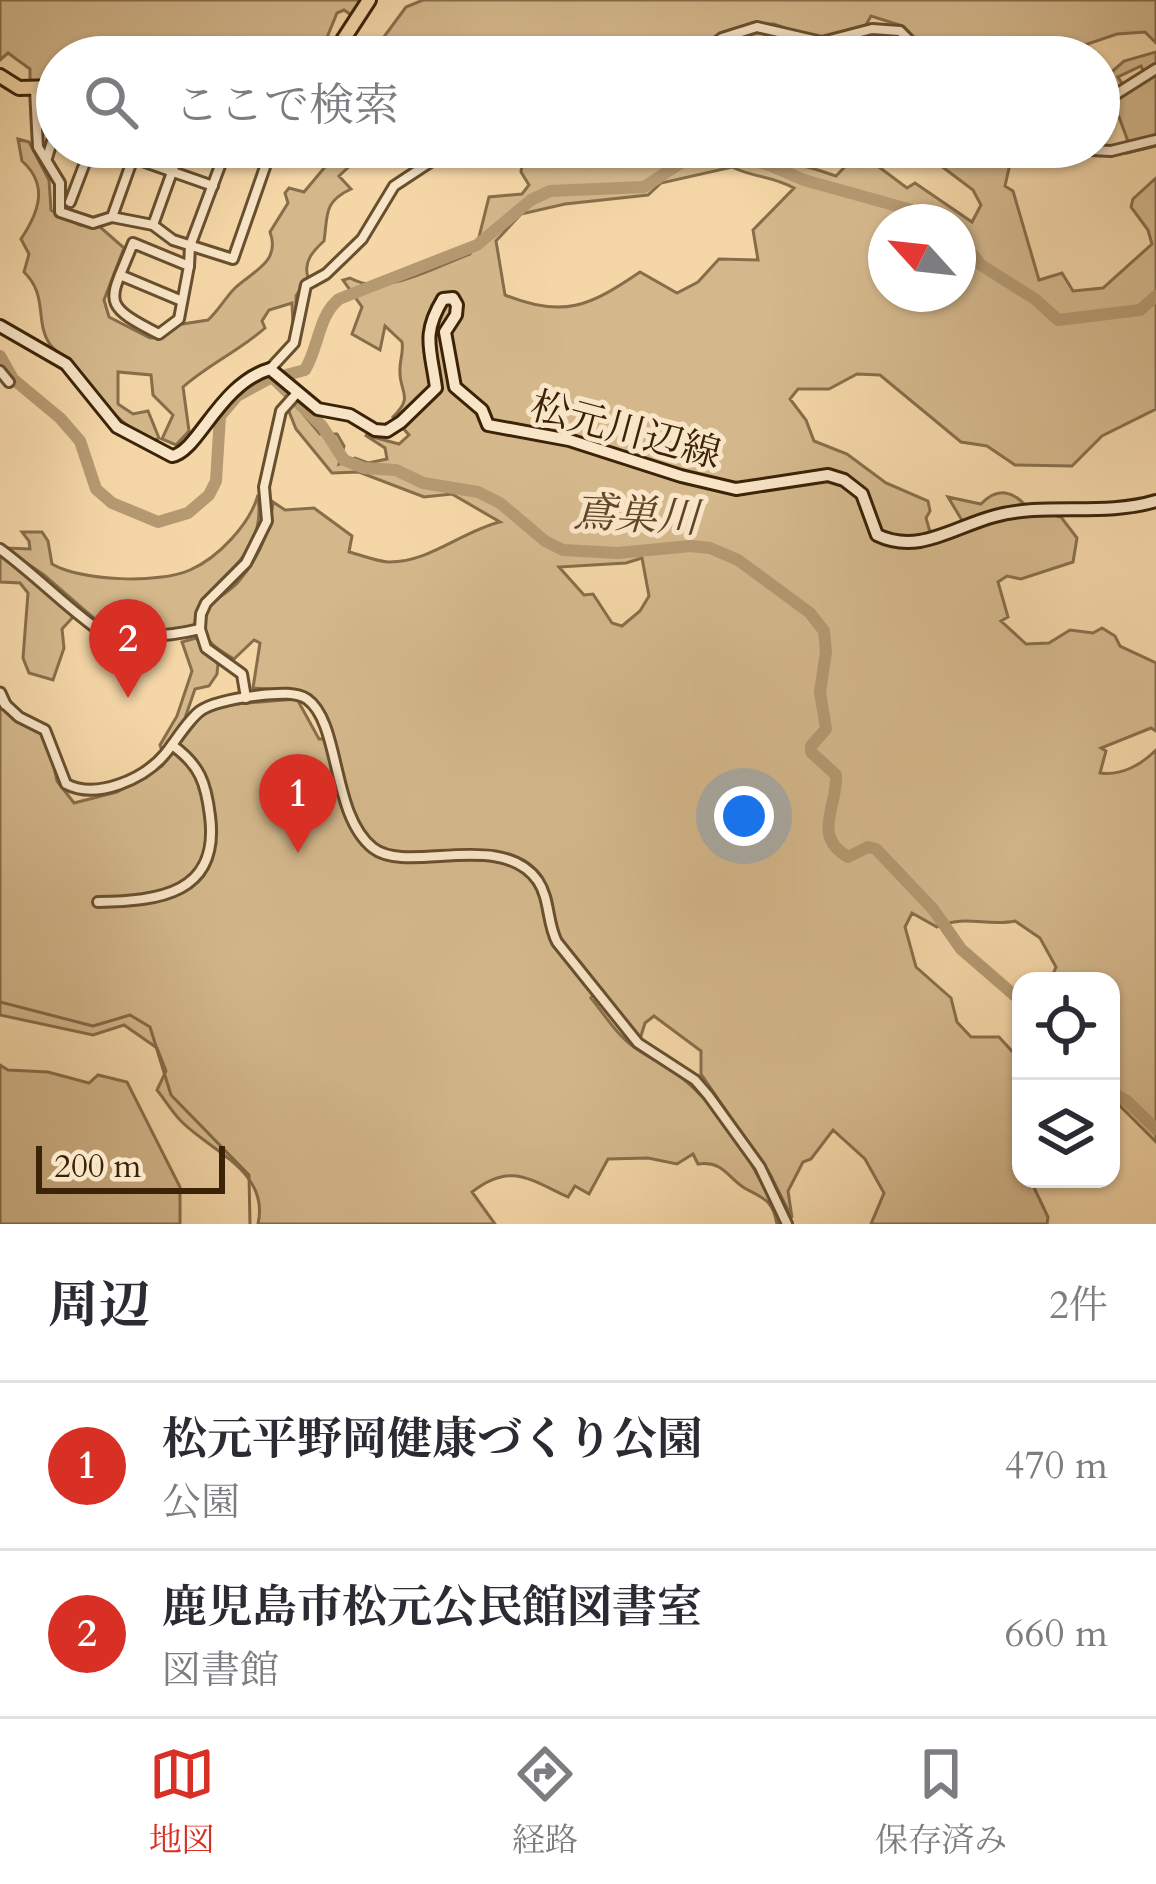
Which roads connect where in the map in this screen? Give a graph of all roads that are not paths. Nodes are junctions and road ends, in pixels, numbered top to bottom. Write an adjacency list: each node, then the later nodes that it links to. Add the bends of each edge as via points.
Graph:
1 (369, 0): 2 (main road)
2 (346, 36)
3 (728, 36): 4 (street, via 757,27)
4 (796, 36)
5 (845, 36): 6 (street, via 872,29)
6 (905, 36)
7 (1156, 69): 10 (street)
8 (0, 76): 9 (main road)
9 (35, 89): 11 (street)
10 (1120, 92)
11 (36, 109)
12 (1156, 140): 13 (street)
13 (1120, 149)
14 (52, 168): 25 (street, via 60,212 93,223)
15 (83, 168): 24 (street)
16 (129, 168): 25 (street)
17 (166, 168): 22 (street)
18 (173, 168): 22 (street)
19 (219, 168): 23 (street)
20 (265, 168): 27 (street, via 233,259)
21 (420, 168): 32 (street, via 394,186 362,238 306,286 294,343)
22 (172, 171): 23 (street); 26 (street)
23 (213, 186): 27 (street)
24 (70, 202)
25 (112, 217): 26 (street)
26 (153, 225): 27 (street)
27 (190, 246): 28 (street)
28 (189, 266): 29 (street, via 133,243); 30 (street)
29 (120, 275): 30 (street); 30 (street, via 112,293 120,314 159,334 178,319)
30 (182, 301)
31 (0, 326): 32 (main road, via 65,364 117,427 172,456 189,449 243,380)
32 (273, 369): 35 (main road)
33 (0, 371): 34 (street)
34 (9, 382)
35 (294, 396): 36 (main road, 松元川辺線, via 375,430 401,422 436,388 429,325 443,298 453,298 456,315 445,332 455,387 488,425 736,489 828,475 862,494 877,535 891,542 926,541 998,515); 38 (street, via 281,411 264,487 267,521 246,563 203,607)
36 (1156, 501)
37 (0, 549): 38 (street, via 99,631 152,636)
38 (200, 629): 40 (street, via 206,648 242,674)
39 (0, 693): 41 (street)
40 (246, 698): 42 (street, via 201,710); 44 (street, via 308,700 344,800 374,849 490,856 535,877 557,942 638,1043 708,1095 760,1166)
41 (5, 704): 42 (street, via 45,730 61,779 82,791 137,776)
42 (172, 745): 43 (street, via 207,785 211,856 190,881 160,897)
43 (98, 902)
44 (787, 1224)

